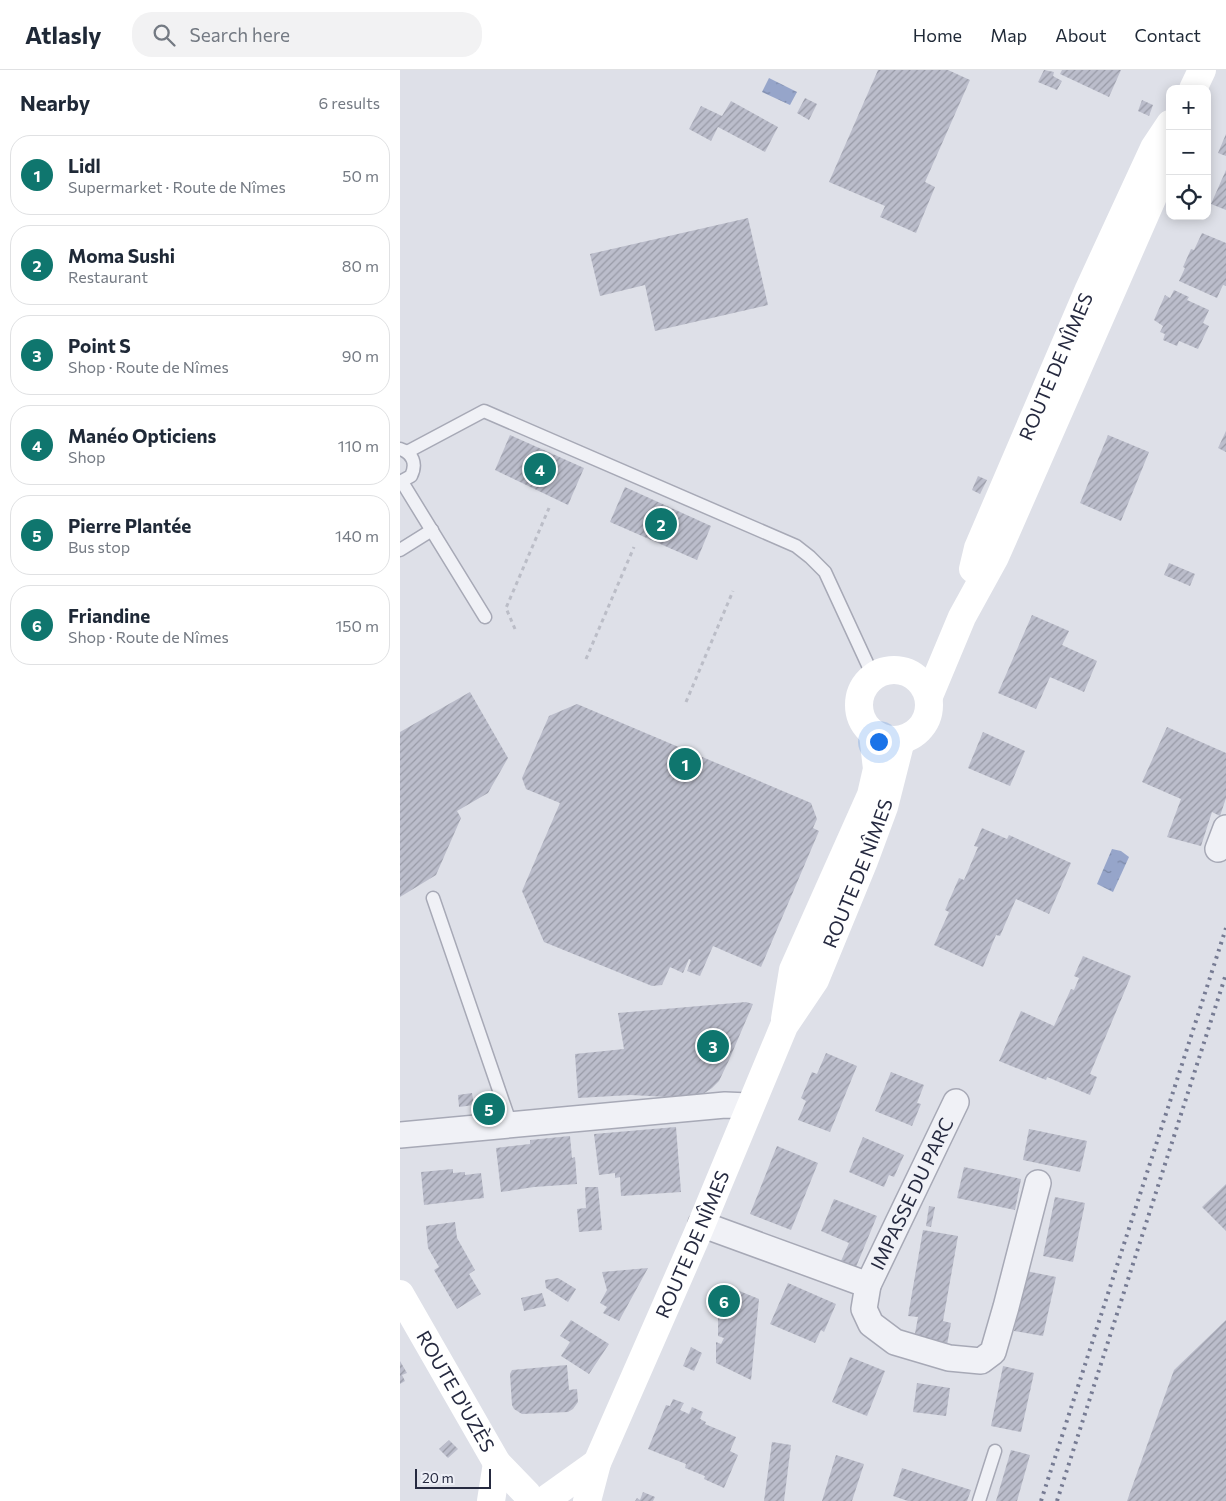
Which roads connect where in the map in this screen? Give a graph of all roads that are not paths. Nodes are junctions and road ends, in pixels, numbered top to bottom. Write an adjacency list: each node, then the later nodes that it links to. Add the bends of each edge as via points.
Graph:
1 (1166, 130): 8 (main road, ROUTE DE NÎMES, via 1154,148 1093,281 978,548)
2 (1166, 167): 8 (main road, ROUTE DE NÎMES, via 995,557)
3 (404, 450): 4 (lane, via 413,460 414,471); 11 (lane, via 484,411 796,546 825,572)
4 (401, 482): 5 (lane)
5 (432, 530): 6 (lane); 7 (lane)
6 (400, 550)
7 (485, 617)
8 (962, 617): 9 (main road, ROUTE DE NÎMES)
9 (948, 651): 10 (main road); 12 (main road, ROUTE DE NÎMES)
10 (912, 674): 11 (main road, via 886,670); 12 (main road)
11 (874, 676): 13 (main road, via 861,692 858,703 865,725)
12 (928, 696): 14 (main road, via 928,717 922,728)
13 (873, 734): 14 (main road); 16 (main road, ROUTE DE NÎMES, via 877,769 871,795 793,970)
14 (901, 740): 16 (main road, ROUTE DE NÎMES, via 884,808 864,861 815,980)
15 (433, 898): 19 (lane)
16 (784, 1026): 18 (main road, ROUTE DE NÎMES)
17 (956, 1102): 23 (street, IMPASSE DU PARC)
18 (750, 1106): 19 (street, via 725,1105); 22 (main road, ROUTE DE NÎMES)
19 (511, 1125): 20 (street)
20 (400, 1135)
21 (1038, 1184): 23 (street, IMPASSE DU PARC, via 993,1352 981,1361 949,1358 895,1342 871,1324 864,1309)
22 (701, 1224): 23 (street, IMPASSE DU PARC); 27 (main road, ROUTE DE NÎMES)
23 (868, 1286)
24 (400, 1294): 26 (main road, ROUTE D'UZÈS)
25 (995, 1451): 31 (lane)
26 (497, 1463): 28 (main road, ROUTE D'UZÈS); 29 (main road, ROUTE D'UZÈS)
27 (598, 1463): 28 (main road); 30 (main road, ROUTE DE NÎMES)
28 (534, 1498)
29 (491, 1501)
30 (587, 1501)
31 (979, 1501)

